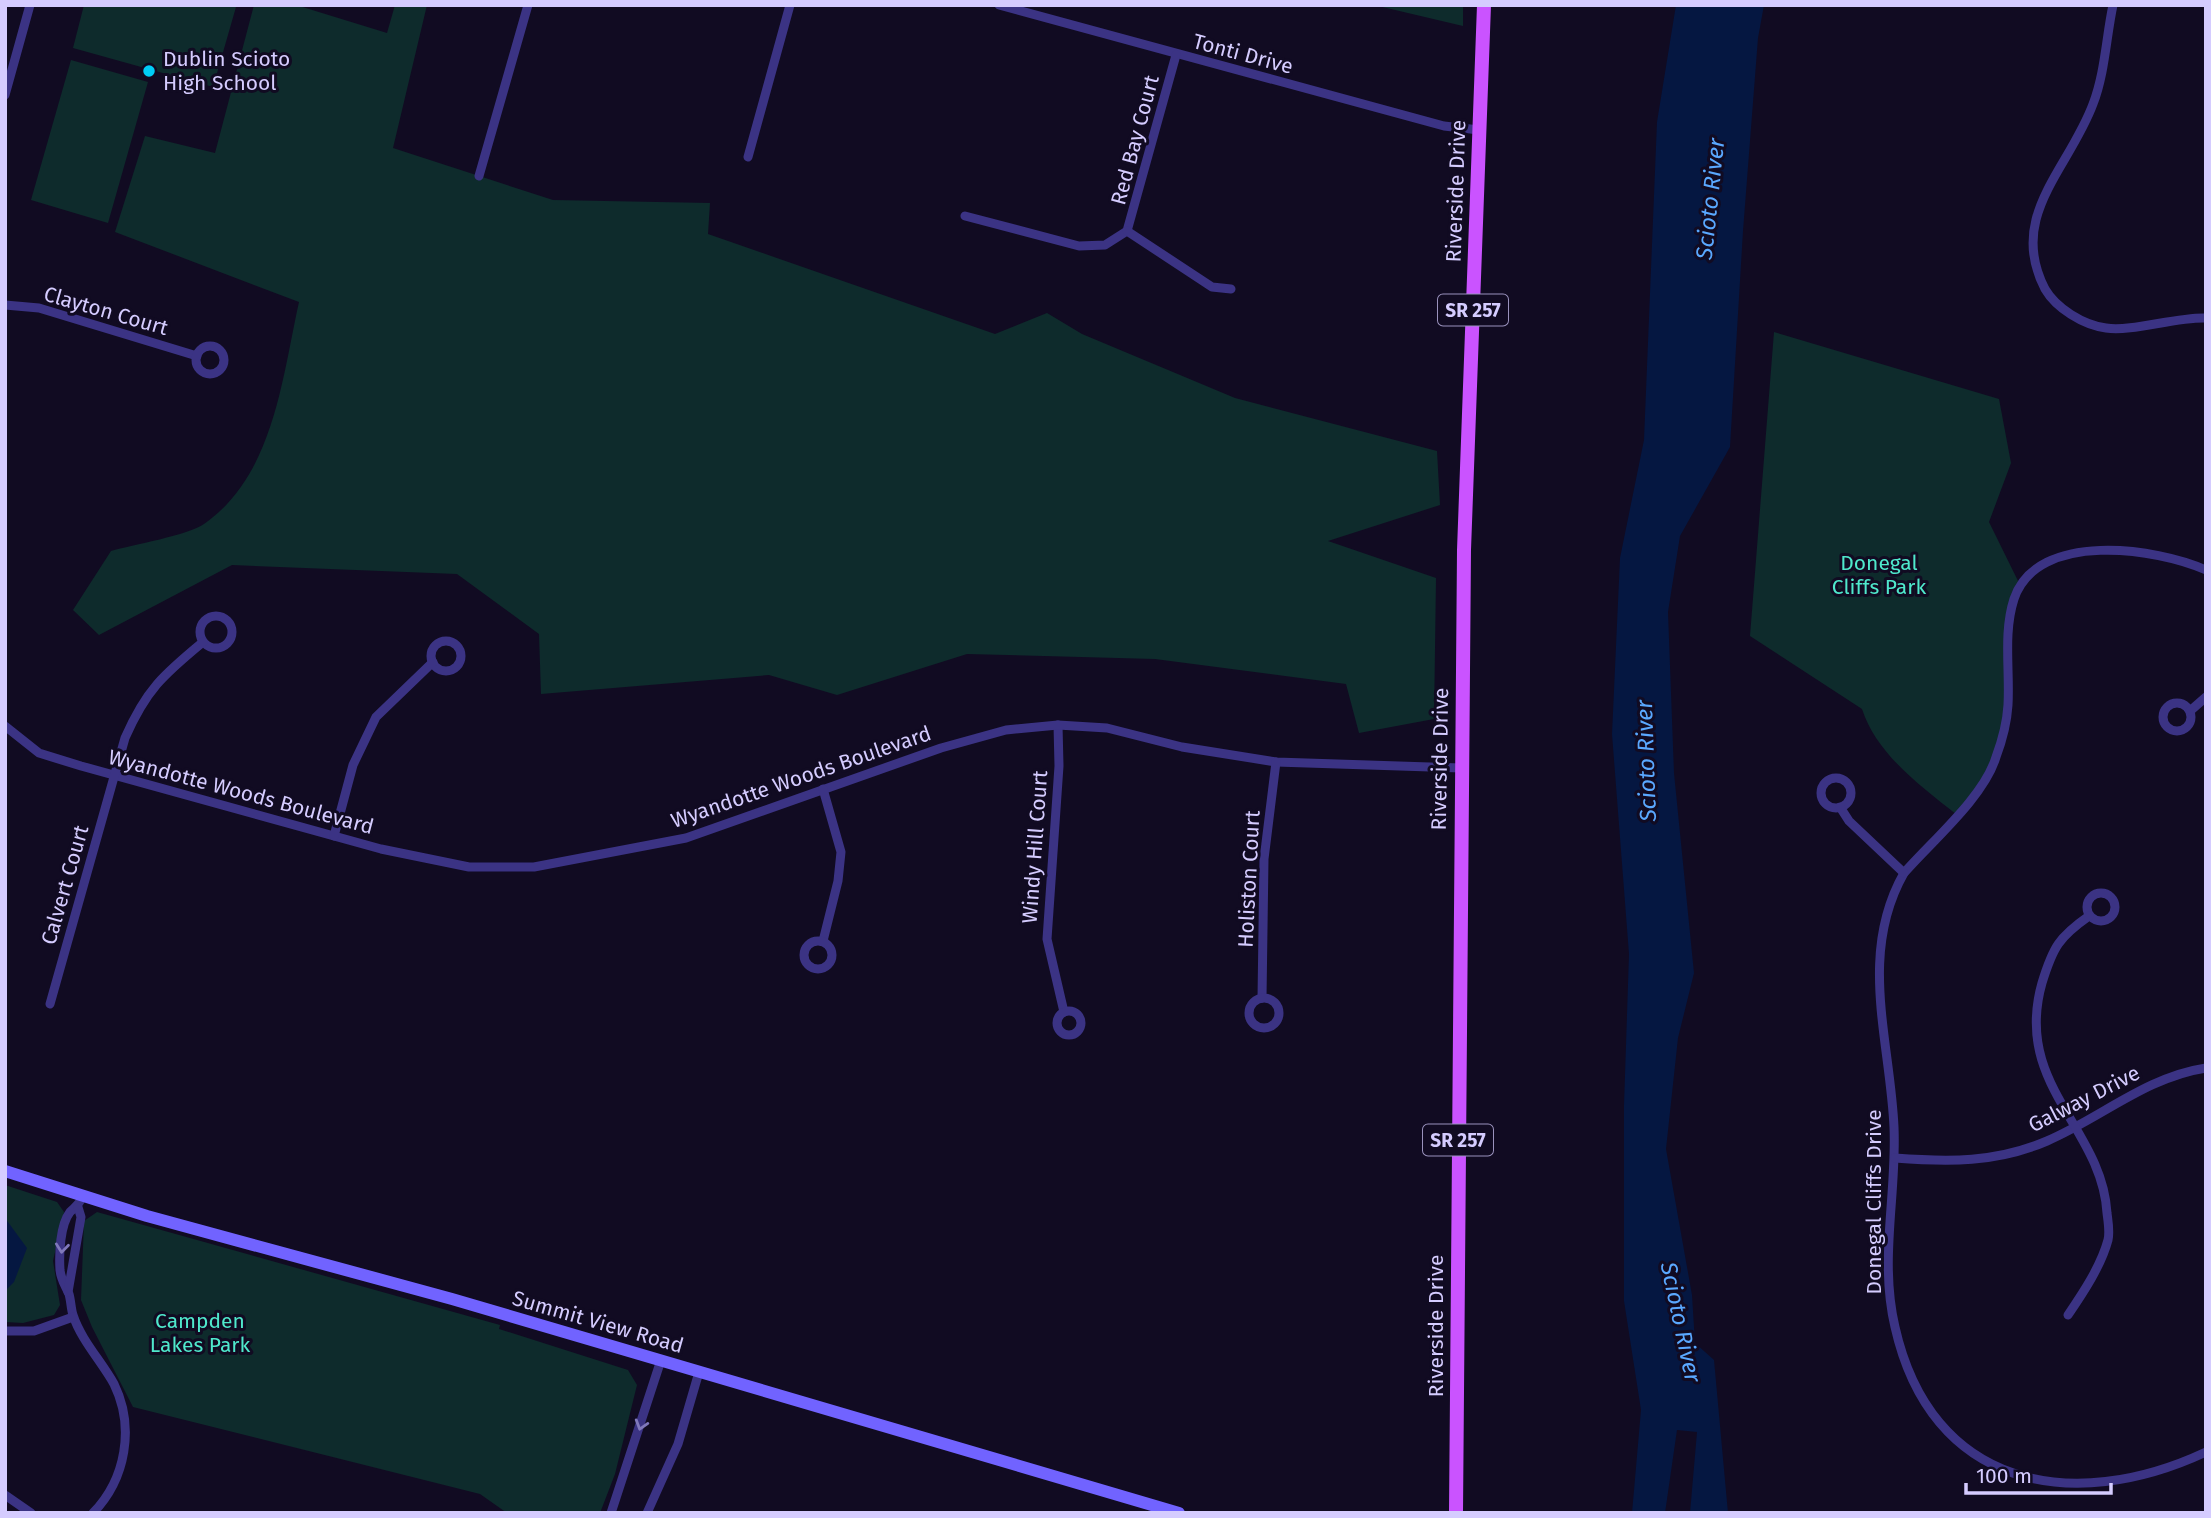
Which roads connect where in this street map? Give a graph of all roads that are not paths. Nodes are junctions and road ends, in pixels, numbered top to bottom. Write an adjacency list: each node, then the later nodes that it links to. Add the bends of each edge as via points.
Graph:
1 (30, 5): 8 (street)
2 (528, 5): 11 (street)
3 (790, 5): 10 (street)
4 (999, 5): 7 (street, Tonti Drive)
5 (1484, 5): 9 (main road, Riverside Drive / SR 257)
6 (2113, 5): 16 (street, via 2094,102 2033,223 2033,261 2048,294 2059,306 2094,325 2129,327)
7 (1176, 55): 9 (street, Tonti Drive, via 1444,126); 13 (street, Red Bay Court)
8 (5, 95)
9 (1479, 130): 26 (main road, Riverside Drive / SR 257)
10 (748, 157)
11 (479, 176)
12 (965, 216): 13 (street, Red Bay Court, via 1079,246 1105,245)
13 (1127, 231): 14 (street, via 1212,287)
14 (1231, 289)
15 (5, 305): 17 (street, Clayton Court, via 39,308)
16 (2206, 318)
17 (197, 356)
18 (2206, 570): 31 (street, Donegal Cliffs Drive, via 2178,559 2114,548 2066,555 2039,569 2016,595 2009,625 2008,708 1996,759 1968,804)
19 (203, 642): 27 (street, Calvert Court, via 142,701)
20 (433, 662): 30 (street, via 376,717 353,765)
21 (2206, 697): 22 (street)
22 (2190, 711)
23 (1058, 725): 25 (street, Wyandotte Woods Boulevard, via 1107,728 1182,747); 28 (street, Wyandotte Woods Boulevard, via 980,737); 36 (street, Windy Hill Court, via 1047,939)
24 (5, 726): 27 (street, Wyandotte Woods Boulevard, via 39,753)
25 (1276, 762): 26 (street, Wyandotte Woods Boulevard); 34 (street, Holiston Court, via 1264,859)
26 (1461, 768): 54 (main road, Riverside Drive / SR 257)
27 (114, 776): 30 (street, Wyandotte Woods Boulevard); 35 (street, Calvert Court)
28 (823, 789): 30 (street, Wyandotte Woods Boulevard, via 686,838 534,867 468,867); 33 (street, via 841,852)
29 (1840, 807): 31 (street)
30 (334, 836)
31 (1904, 873): 39 (street, Donegal Cliffs Drive, via 1889,902 1877,980 1893,1102)
32 (2089, 916): 38 (street, via 2055,944 2038,997 2036,1030 2041,1062)
33 (823, 941)
34 (1262, 998)
35 (50, 1004)
36 (1064, 1012)
37 (2206, 1068): 38 (street, Galway Drive, via 2150,1085)
38 (2073, 1127): 39 (street, Galway Drive, via 1998,1158 1950,1162); 42 (street, via 2100,1176 2109,1238)
39 (1895, 1158): 47 (street, Donegal Cliffs Drive, via 1887,1258 1894,1326 1908,1374 1944,1431 1988,1464 2053,1484 2107,1483 2162,1470)
40 (5, 1171): 41 (street, Summit View Road)
41 (80, 1202): 43 (street, via 68,1292); 45 (street, Summit View Road)
42 (2068, 1315)
43 (73, 1317): 44 (street, via 34,1331); 50 (street, via 115,1386 126,1425 116,1481)
44 (5, 1331)
45 (661, 1360): 46 (street, Summit View Road); 51 (street, one-way to 51)
46 (699, 1371): 52 (street, via 678,1444); 53 (street, Summit View Road)
47 (2206, 1452)
48 (5, 1495): 49 (street)
49 (31, 1513)
50 (93, 1513)
51 (611, 1513)
52 (647, 1513)
53 (1179, 1513)
54 (1457, 1513)

